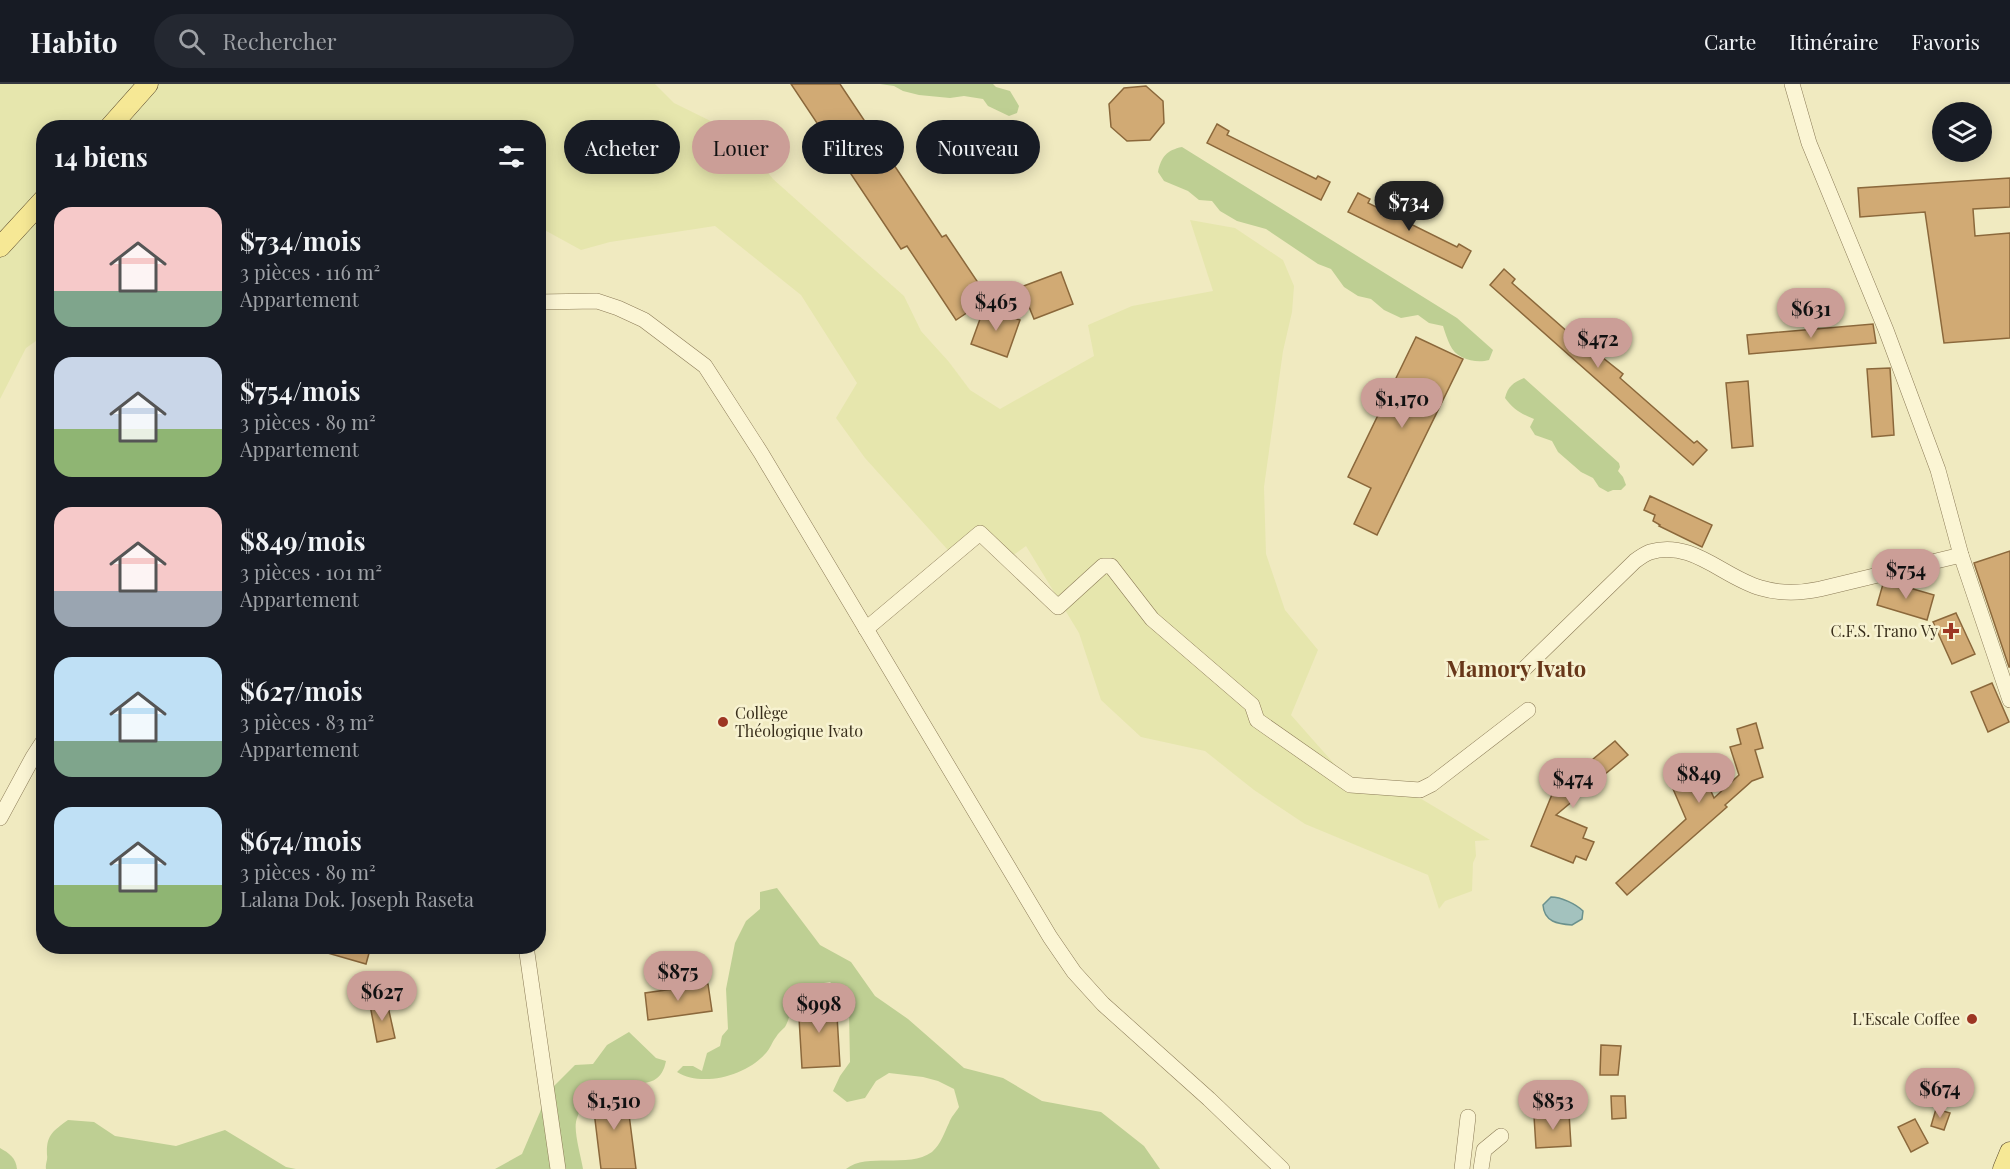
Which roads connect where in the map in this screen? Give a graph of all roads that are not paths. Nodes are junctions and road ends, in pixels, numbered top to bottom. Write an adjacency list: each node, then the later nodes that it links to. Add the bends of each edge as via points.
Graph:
1 (148, 84): 3 (main road)
2 (1792, 84): 8 (street, via 1809,143 1886,330 1938,470)
3 (116, 120)
4 (36, 209): 5 (main road)
5 (0, 247)
6 (546, 302): 9 (street, via 597,302 618,308 645,320 705,366)
7 (1947, 544): 8 (street)
8 (1961, 555): 10 (street, via 1801,593 1759,588 1690,553 1650,552 1635,561); 11 (street)
9 (866, 628): 12 (street, via 980,533 1058,607 1103,566 1111,566 1152,619 1252,705 1257,720 1350,785 1420,790); 20 (street, via 1074,972 1103,1004)
10 (1523, 670)
11 (2010, 700)
12 (1528, 710)
13 (36, 752): 14 (street)
14 (0, 818)
15 (526, 954): 19 (street)
16 (1468, 1117): 21 (street)
17 (1501, 1136): 22 (street, via 1484,1150)
18 (2010, 1152): 23 (main road)
19 (558, 1169)
20 (1282, 1169)
21 (1462, 1169)
22 (1481, 1169)
23 (2003, 1169)

